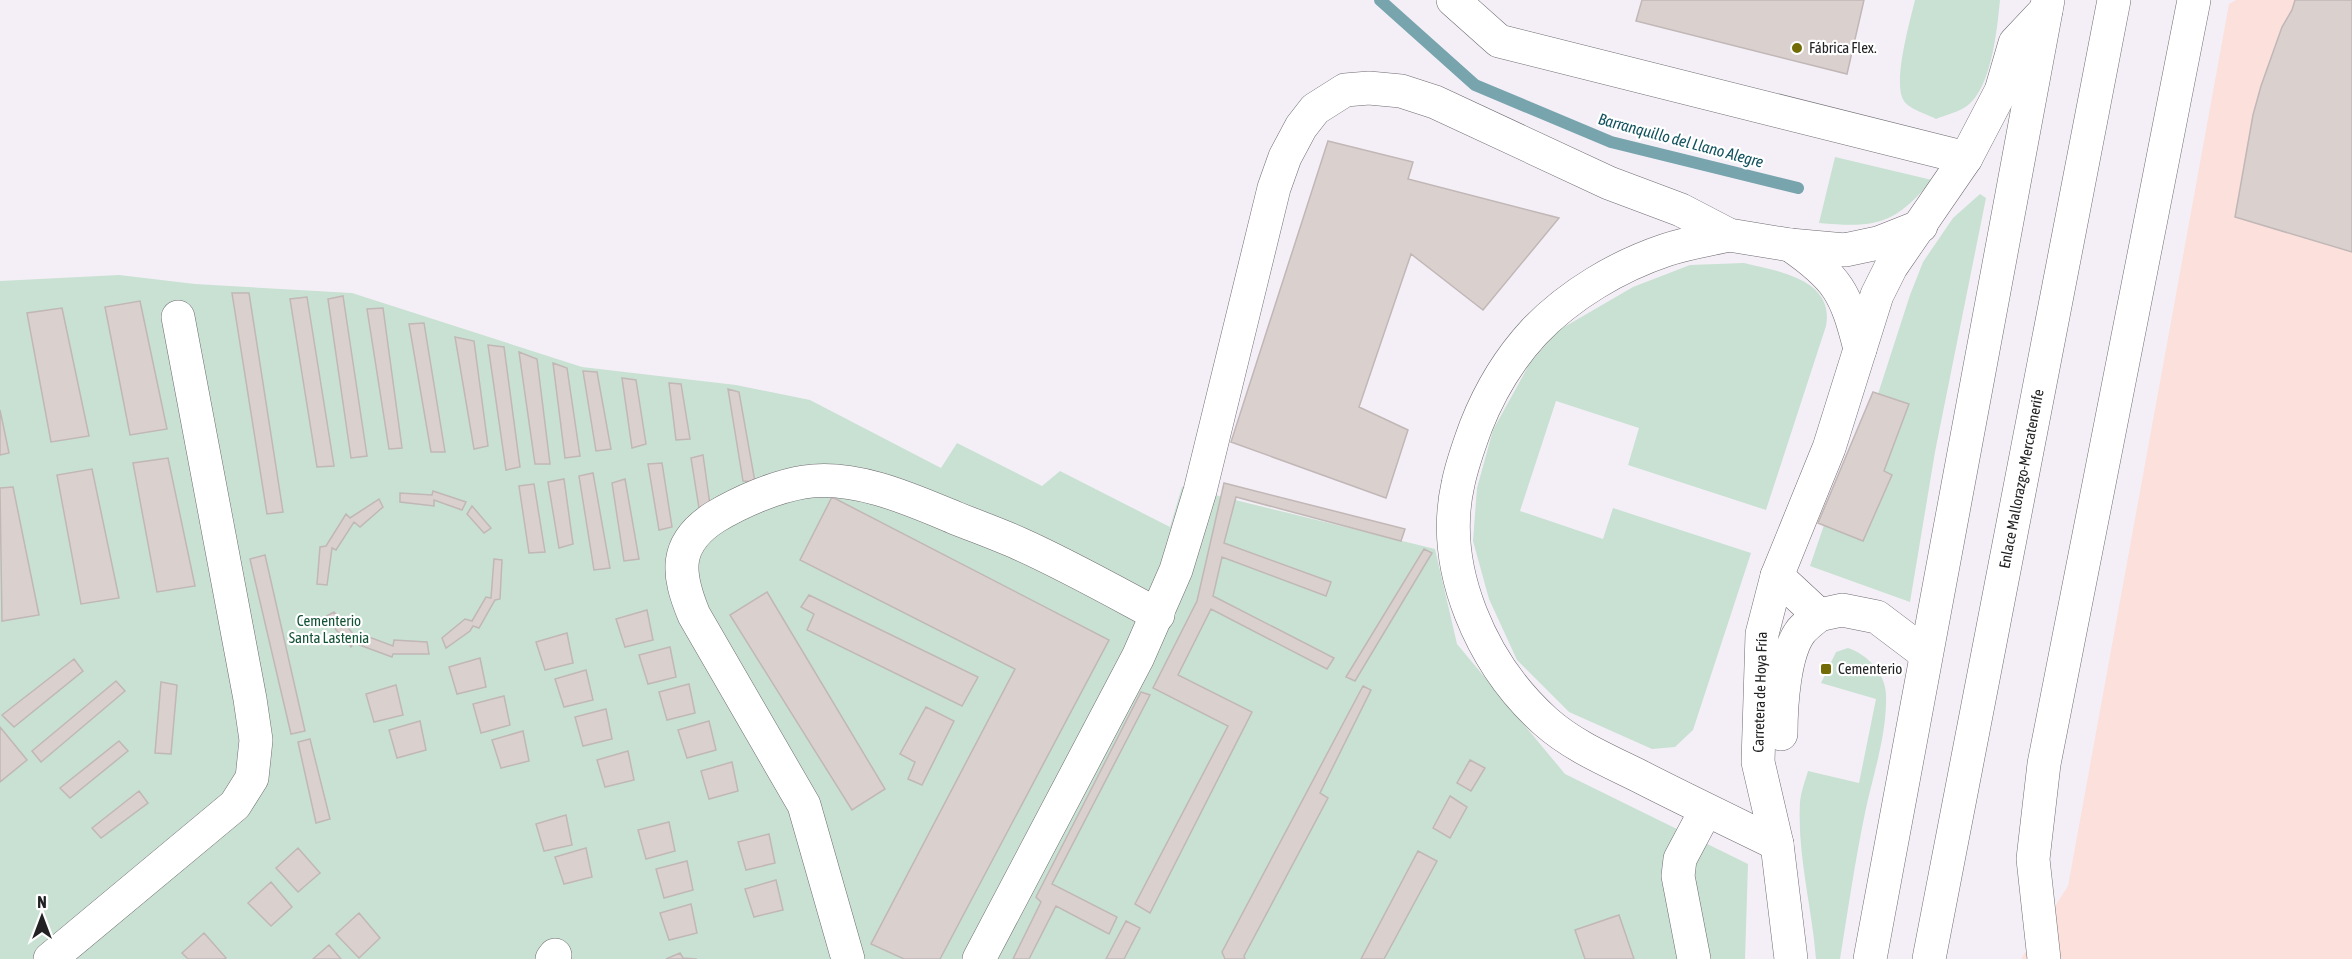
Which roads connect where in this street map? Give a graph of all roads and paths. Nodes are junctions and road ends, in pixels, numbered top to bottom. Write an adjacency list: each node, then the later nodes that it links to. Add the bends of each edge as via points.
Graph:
1 (1453, 0): 5 (street, via 1499,41)
2 (2193, 0): 24 (street, via 2044,764 2033,859)
3 (2119, 3): 23 (street, Enlace Mallorazgo-Mercatenerife)
4 (2047, 5): 5 (street, Carretera de Hoya Fría, via 2015,43 2001,92); 14 (street)
5 (1966, 158): 6 (street, Carretera de Hoya Fría)
6 (1921, 226): 8 (street, via 1878,243 1845,250); 10 (street, Carretera de Hoya Fría, via 1891,267 1877,295)
7 (1729, 235): 8 (street); 12 (street, via 1435,102 1401,91 1346,90 1315,109 1300,127 1274,188 1200,491); 15 (street, via 1668,249 1625,268 1578,295 1534,332 1516,353 1481,413 1457,485 1454,521 1458,569 1467,603 1499,667 1524,698 1545,721 1579,746)
8 (1790, 245): 10 (street, via 1819,265 1838,285)
9 (178, 317): 17 (street, via 250,699 256,740 252,778 235,805)
10 (1860, 349): 11 (street, Carretera de Hoya Fría, via 1829,448)
11 (1777, 576): 13 (street); 16 (street, Carretera de Hoya Fría, via 1762,634 1758,762)
12 (1158, 615): 18 (street, via 1022,545 926,506 843,482 805,482 774,490 701,526 687,544 680,566 684,590 694,615 804,805); 19 (street)
13 (1819, 615): 14 (street, via 1842,610 1877,617); 16 (street, Carretera de Hoya Fría, via 1801,632 1782,698)
14 (1926, 654): 22 (street)
15 (1706, 810): 16 (street); 20 (street, via 1680,859 1678,876)
16 (1778, 844): 21 (street, Carretera de Hoya Fría)
17 (50, 959)
18 (848, 959)
19 (979, 959)
20 (1694, 959)
21 (1791, 959)
22 (1870, 959)
23 (1929, 959)
24 (2044, 959)

